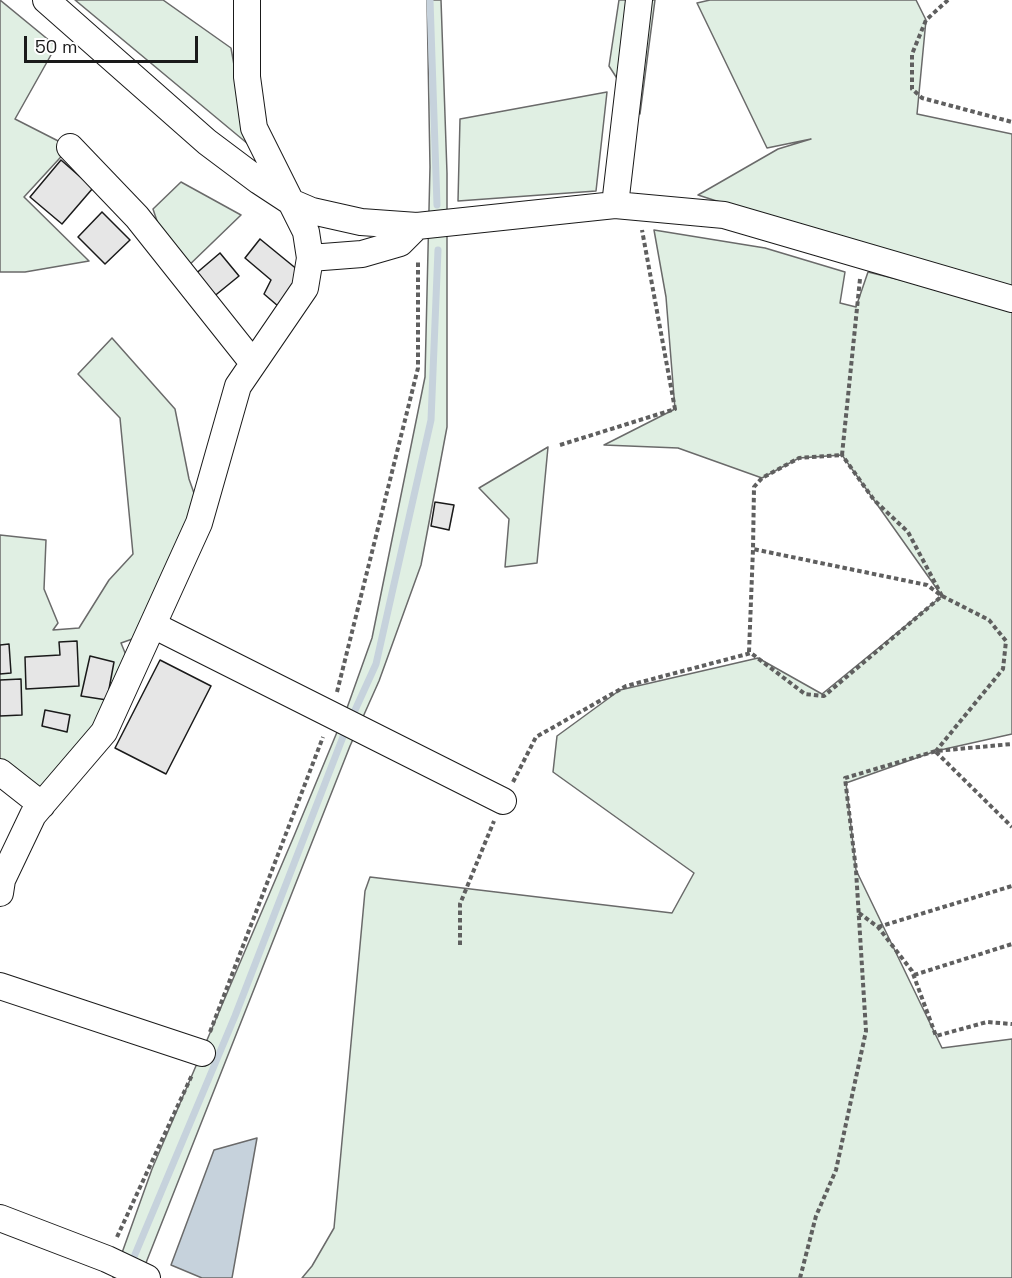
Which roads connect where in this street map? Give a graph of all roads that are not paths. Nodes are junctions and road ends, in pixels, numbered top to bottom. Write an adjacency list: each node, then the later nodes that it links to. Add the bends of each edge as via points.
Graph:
1 (46, 0): 5 (street, via 207,142)
2 (247, 0): 5 (street, via 247,76 254,128)
3 (639, 0): 6 (street)
4 (70, 147): 10 (street, via 137,217)
5 (291, 202): 7 (street, via 361,222); 8 (street, via 306,232)
6 (626, 206): 7 (street); 9 (street, via 724,215)
7 (417, 226): 8 (street, via 400,243 362,254)
8 (310, 258): 10 (street, via 305,288)
9 (1012, 299)
10 (254, 363): 11 (street, via 238,386 199,523)
11 (153, 625): 13 (street); 14 (street, via 104,732)
12 (0, 771): 14 (street)
13 (503, 801)
14 (42, 805): 15 (street, via 33,815 2,880)
15 (0, 893)
16 (0, 986): 17 (street)
17 (202, 1053)
18 (0, 1218): 19 (street)
19 (147, 1278)

